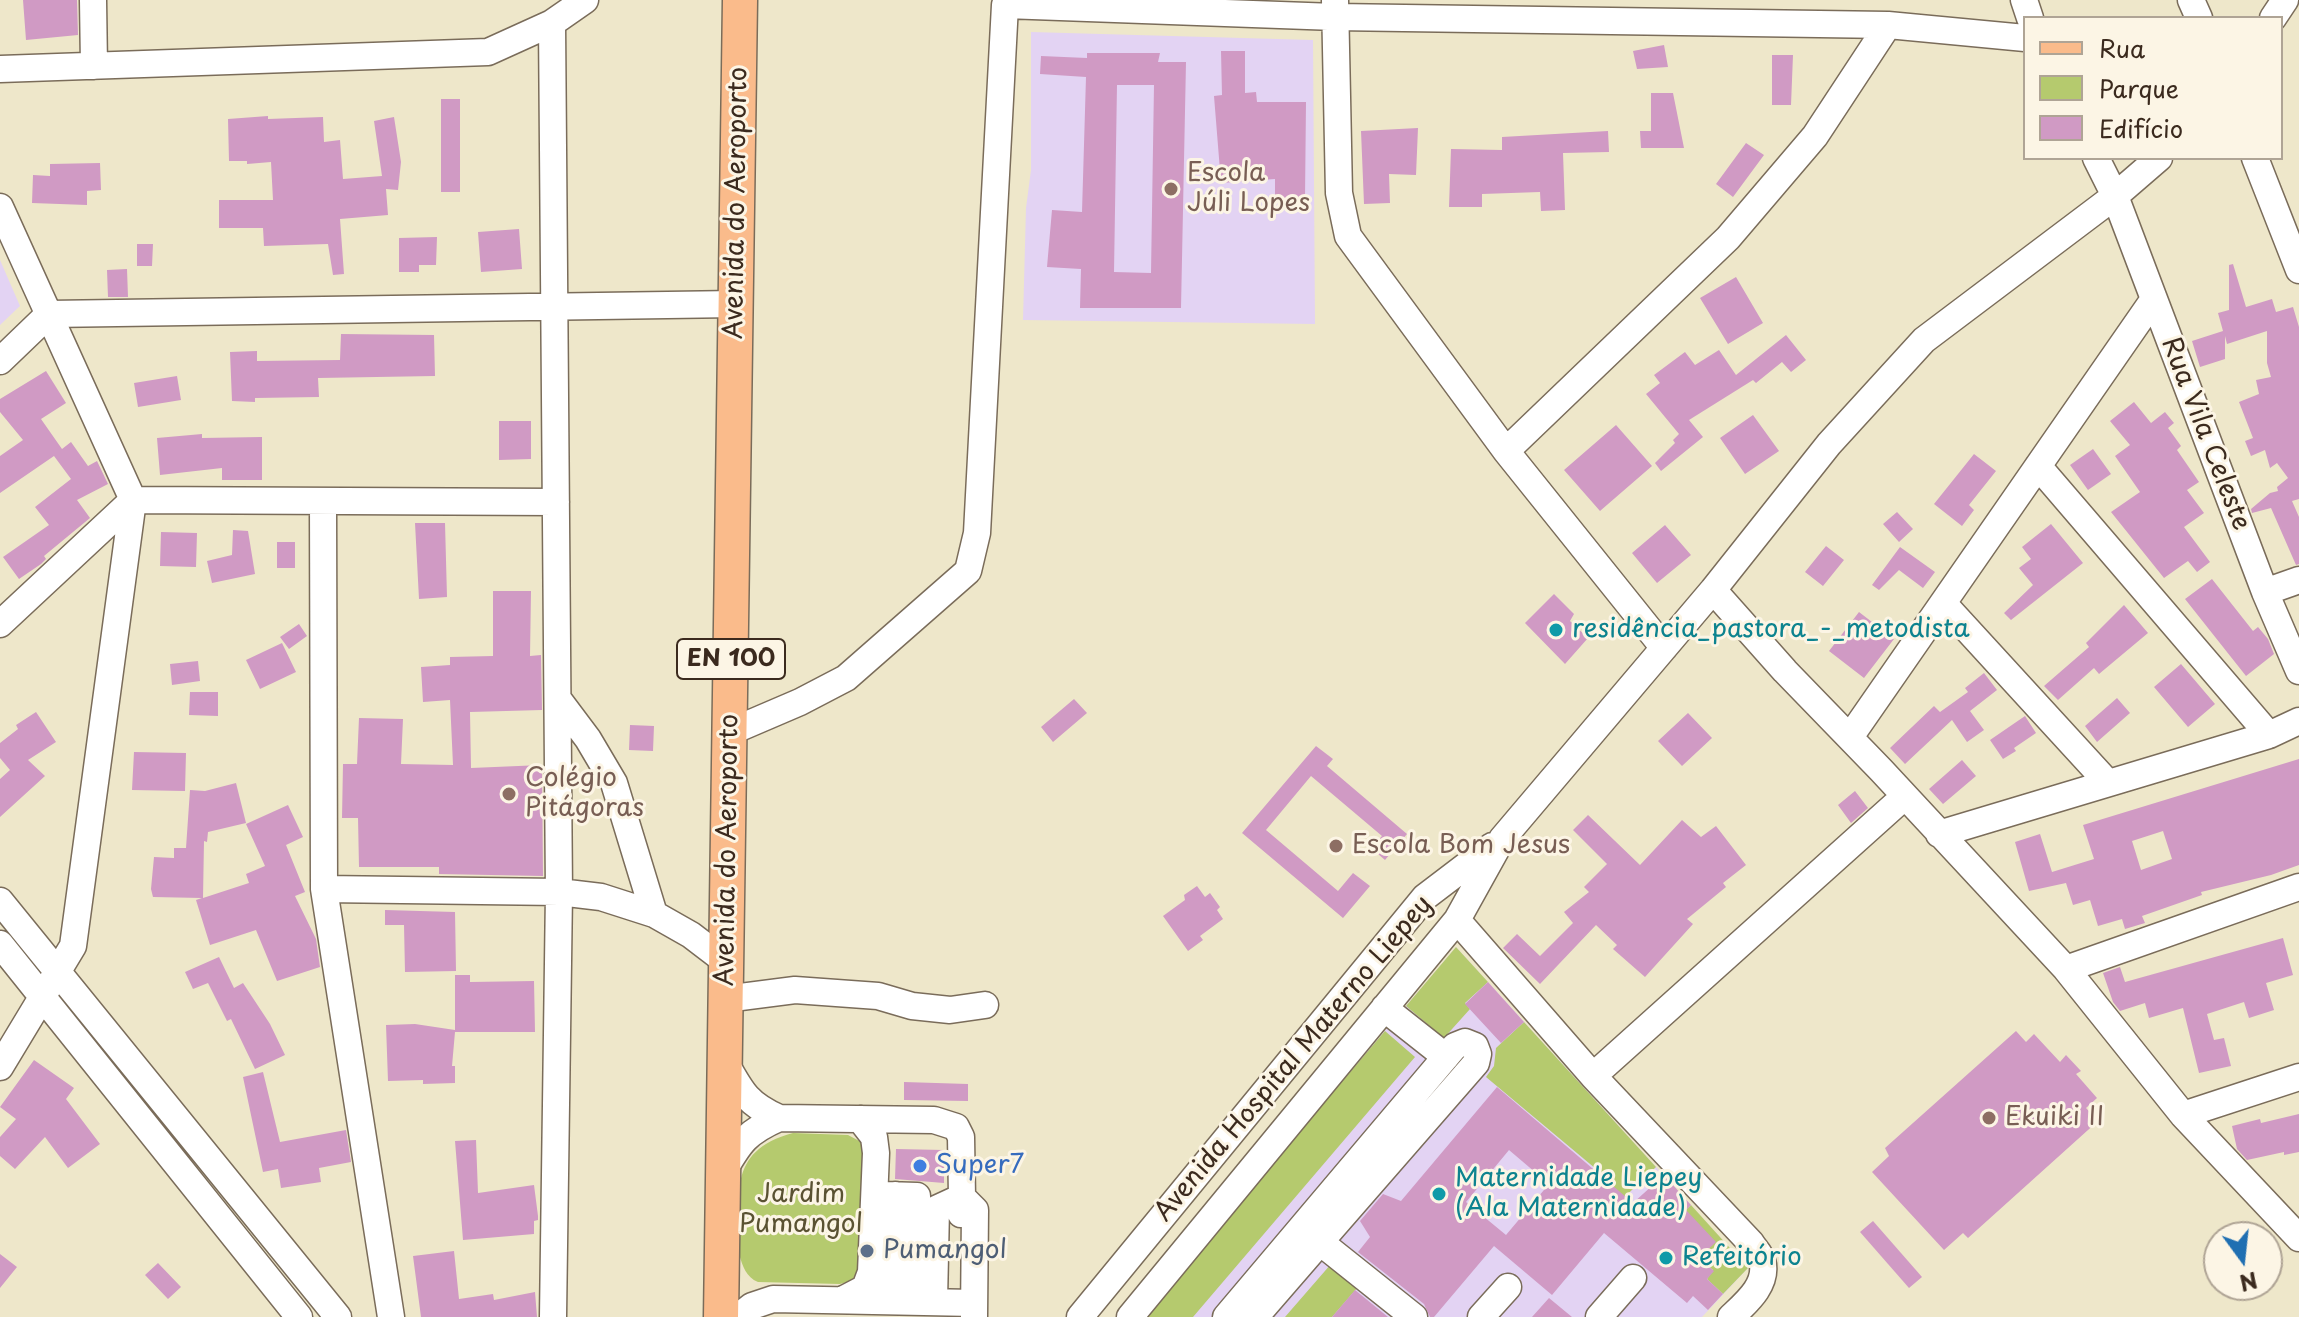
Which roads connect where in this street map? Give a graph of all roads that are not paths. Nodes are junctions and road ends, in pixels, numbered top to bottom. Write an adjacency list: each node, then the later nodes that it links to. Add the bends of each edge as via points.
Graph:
1 (93, 0): 9 (street)
2 (585, 0): 6 (street)
3 (740, 0): 18 (main road, Avenida do Aeroporto / EN 100)
4 (1335, 8): 5 (street); 22 (street, via 1339,193 1348,236); 36 (street, via 1005,5 977,533 968,571 846,678)
5 (1587, 10): 7 (street)
6 (552, 23): 9 (street, via 488,52); 19 (street)
7 (1888, 25): 8 (street); 22 (street, via 1815,136 1728,238)
8 (2023, 38)
9 (94, 66): 10 (street)
10 (0, 69)
11 (2097, 160): 14 (street, Rua Vila Celeste)
12 (2157, 160): 14 (street)
13 (2256, 160): 16 (street)
14 (2115, 196): 17 (street, Rua Vila Celeste); 28 (street, via 1924,340 1829,444)
15 (0, 207): 20 (street)
16 (2299, 271)
17 (2154, 299): 23 (street); 29 (street, Rua Vila Celeste)
18 (736, 304): 19 (street); 36 (main road, Avenida do Aeroporto / EN 100)
19 (555, 306): 20 (street); 26 (street)
20 (49, 314): 21 (street); 24 (street)
21 (0, 361)
22 (1506, 451): 32 (street)
23 (2038, 466): 30 (street); 37 (street)
24 (133, 500): 25 (street); 31 (street); 52 (street, via 73,946)
25 (323, 501): 26 (street); 44 (street)
26 (556, 502): 34 (street)
27 (2299, 580): 29 (street)
28 (1713, 590): 32 (street); 38 (street)
29 (2265, 592): 33 (street, Rua Vila Celeste)
30 (1943, 603): 38 (street); 39 (street)
31 (0, 624)
32 (1664, 648): 42 (street)
33 (2299, 671)
34 (558, 699): 45 (street); 47 (street, via 614,783)
35 (2299, 721): 37 (street)
36 (730, 732): 50 (main road, Avenida do Aeroporto / EN 100)
37 (2269, 735): 39 (street)
38 (1850, 737): 40 (street)
39 (2108, 783): 41 (street)
40 (1905, 796): 41 (street); 60 (street)
41 (1939, 834): 51 (street)
42 (1502, 839): 48 (street, Avenida Hospital Materno Liepey); 80 (street, Avenida Hospital Materno Liepey, via 1425,897)
43 (2299, 887): 51 (street)
44 (324, 889): 45 (street); 76 (street)
45 (559, 892): 47 (street, via 601,897); 77 (street)
46 (0, 901): 52 (street)
47 (654, 914): 50 (street)
48 (1457, 920): 56 (street, Avenida Hospital Materno Liepey); 60 (street)
49 (0, 944): 53 (street)
50 (725, 961): 54 (main road, Avenida do Aeroporto / EN 100)
51 (2066, 969): 62 (street)
52 (58, 972): 53 (street); 75 (street)
53 (43, 998): 59 (street); 74 (street)
54 (725, 999): 55 (street, via 795,990 878,996 950,1010); 58 (main road, Avenida do Aeroporto / EN 100)
55 (985, 1005)
56 (1384, 1008): 57 (street); 81 (street, Avenida Hospital Materno Liepey)
57 (1446, 1057): 69 (street, via 1465,1042 1478,1054 1476,1063); 82 (street)
58 (724, 1061): 63 (street, via 742,1094); 65 (main road, Avenida do Aeroporto / EN 100)
59 (0, 1067)
60 (1593, 1076): 87 (street, via 1762,1259 1762,1278 1753,1296)
61 (2299, 1077): 62 (street)
62 (2183, 1115): 68 (street)
63 (779, 1118): 64 (street); 65 (street, via 741,1140)
64 (860, 1119): 66 (street, via 874,1137); 67 (street, via 934,1120 956,1127 961,1137)
65 (723, 1172): 78 (main road, Avenida do Aeroporto / EN 100)
66 (896, 1192): 72 (street, via 865,1288); 73 (street)
67 (955, 1200): 73 (street, via 936,1209); 73 (street, via 975,1210)
68 (2299, 1238)
69 (1320, 1242): 83 (street); 84 (street)
70 (1633, 1278): 86 (street)
71 (1508, 1287): 85 (street)
72 (842, 1300): 73 (street); 79 (street, via 773,1299)
73 (928, 1306)
74 (299, 1317)
75 (338, 1317)
76 (391, 1317)
77 (553, 1317)
78 (721, 1317)
79 (738, 1317)
80 (1080, 1317)
81 (1130, 1317)
82 (1226, 1317)
83 (1255, 1317)
84 (1414, 1317)
85 (1481, 1317)
86 (1599, 1317)
87 (1731, 1317)

